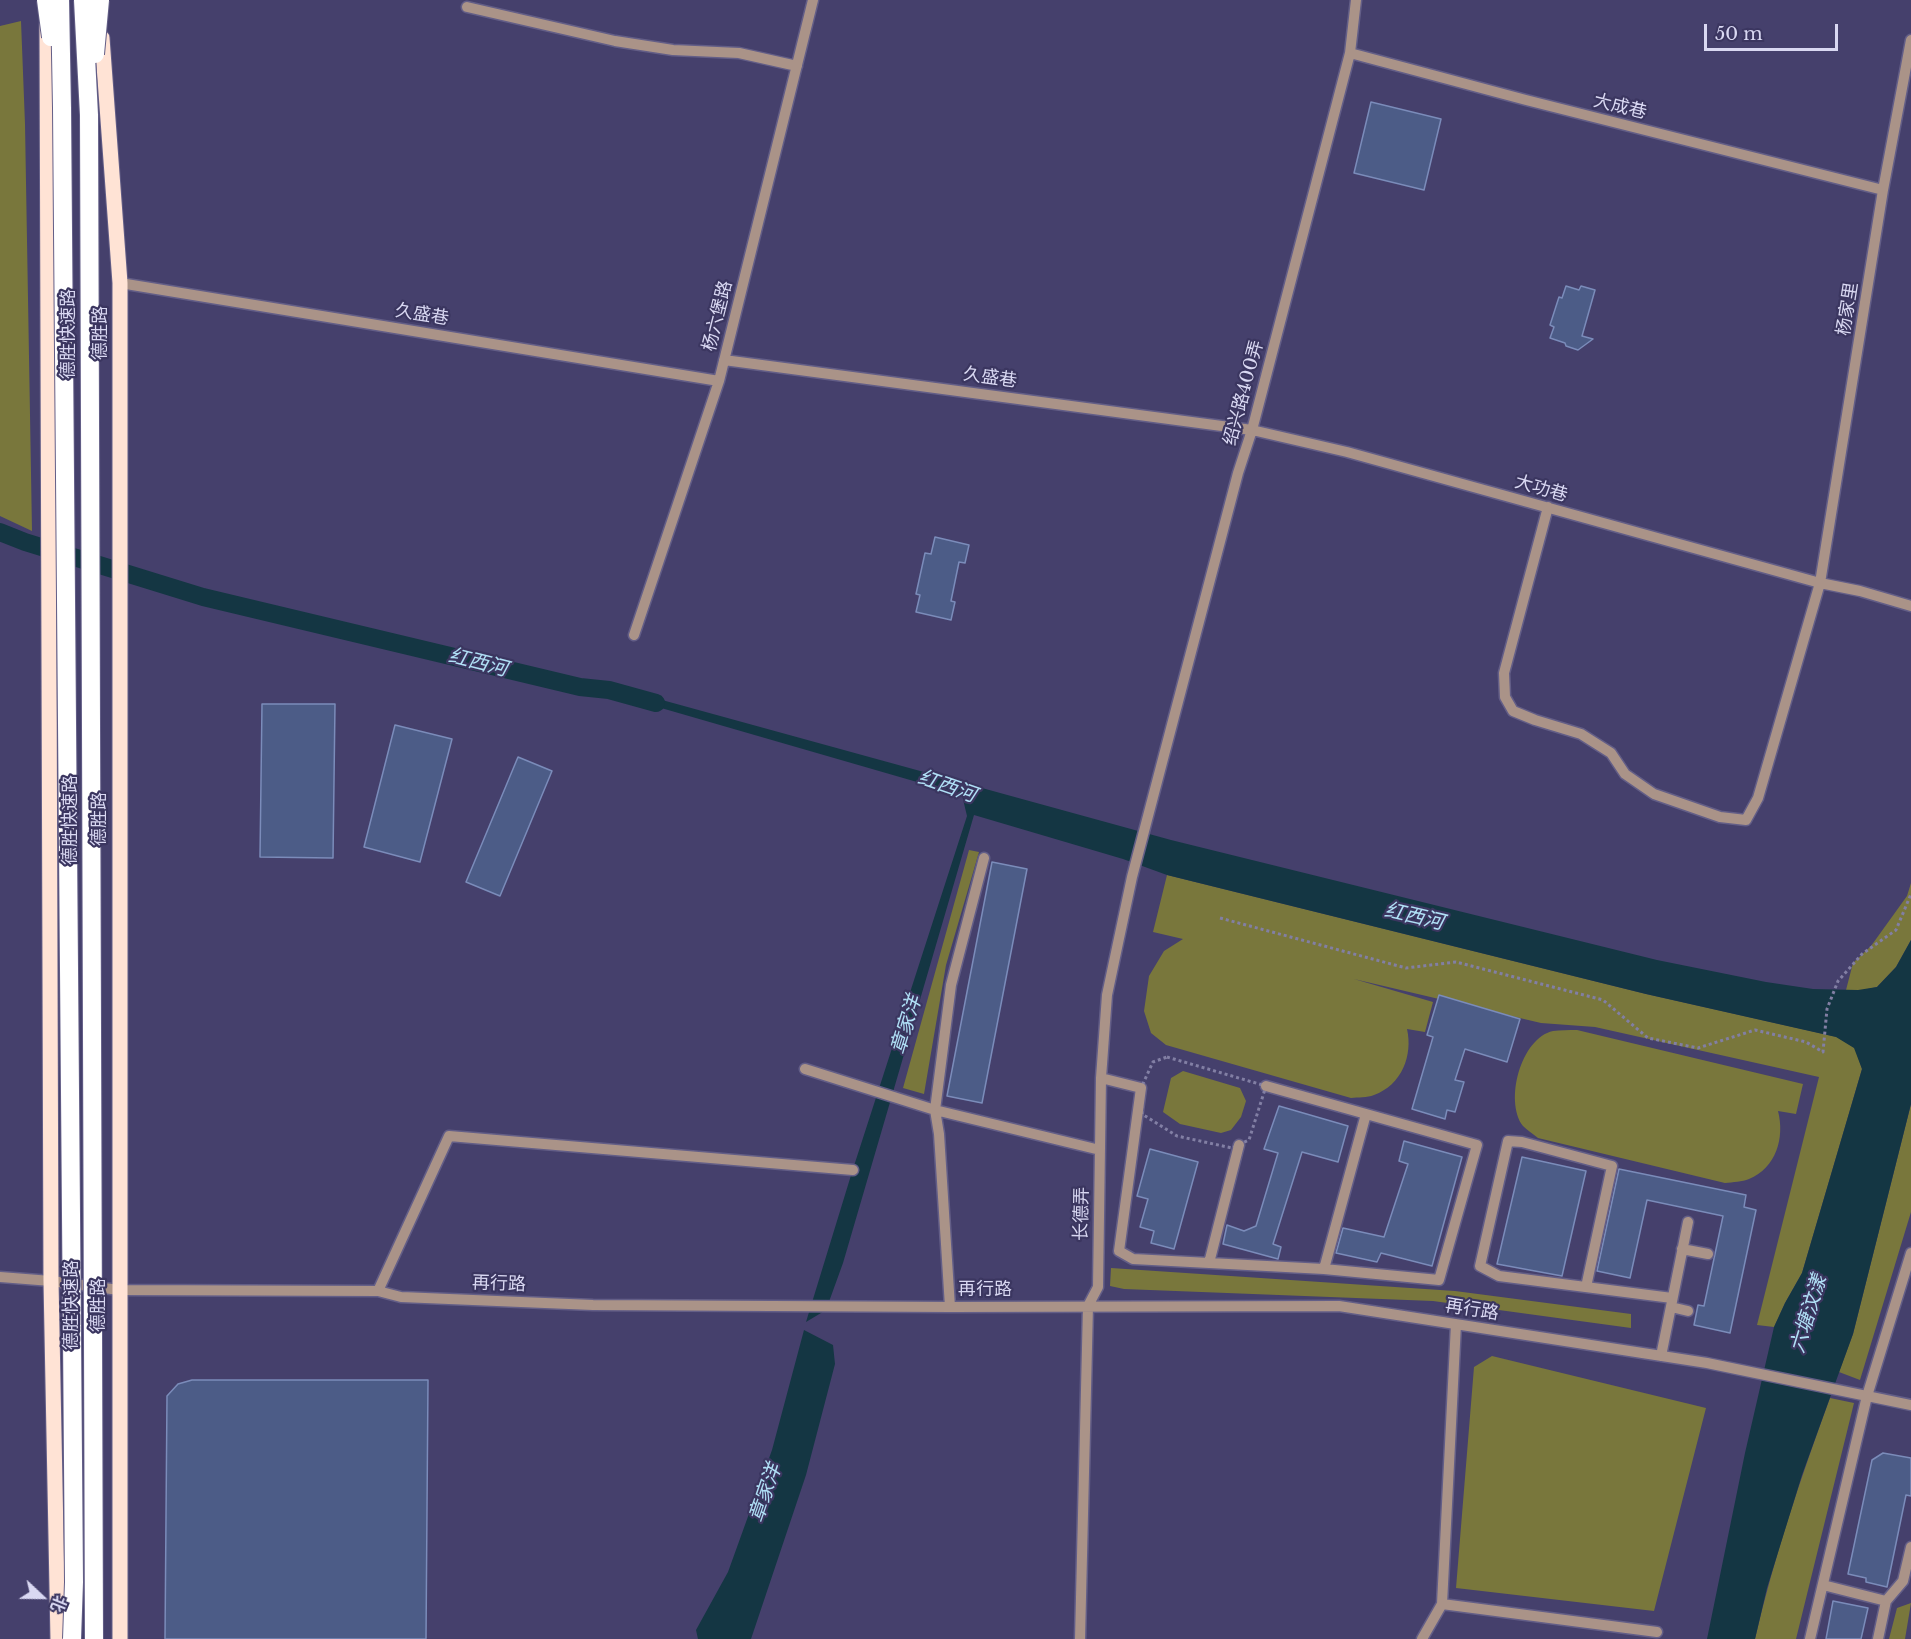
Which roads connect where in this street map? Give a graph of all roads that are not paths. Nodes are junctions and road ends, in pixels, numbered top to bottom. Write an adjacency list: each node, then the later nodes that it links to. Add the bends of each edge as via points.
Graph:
1 (46, 0): 11 (highway, bridge); 39 (main road)
2 (60, 0): 11 (highway, 德胜快速路, bridge)
3 (83, 0): 12 (highway, 德胜快速路, bridge)
4 (100, 0): 12 (highway, bridge); 14 (main road, 德胜路)
5 (813, 0): 10 (street, 杨六堡路)
6 (1356, 0): 9 (street, 绍兴路400弄)
7 (467, 7): 10 (street, via 615,41 673,50 739,53)
8 (1911, 40): 13 (street, 杨家里)
9 (1350, 53): 13 (street, 大成巷); 17 (street, 绍兴路400弄)
10 (797, 66): 15 (street, 杨六堡路)
11 (63, 108): 58 (highway, 德胜快速路, bridge)
12 (89, 115): 59 (highway, 德胜快速路, bridge)
13 (1883, 190): 19 (street, 杨家里)
14 (120, 283): 16 (street, 久盛巷); 41 (main road, 德胜路)
15 (724, 360): 16 (street, 杨六堡路); 17 (street, 久盛巷)
16 (719, 381): 21 (street, 杨六堡路)
17 (1252, 430): 18 (street, 大功巷); 22 (street, 绍兴路400弄)
18 (1548, 507): 19 (street, 大功巷); 19 (street, 杨家里, via 1504,673 1505,697 1513,711 1581,734 1611,753 1625,774 1654,794 1720,818 1746,820 1758,798)
19 (1820, 583): 20 (street, 大功巷)
20 (1911, 606)
21 (634, 635)
22 (1155, 793): 25 (street, 长德弄, via 1107,995)
23 (984, 858): 27 (street, via 951,985)
24 (805, 1069): 27 (street)
25 (1101, 1078): 30 (street, 长德弄); 36 (street, via 1141,1088 1119,1251 1133,1258)
26 (1266, 1086): 28 (street)
27 (935, 1110): 30 (street); 45 (street)
28 (1366, 1114): 37 (street); 37 (street, via 1477,1145 1439,1280)
29 (1239, 1145): 36 (street)
30 (1100, 1150): 44 (street, 长德弄, via 1098,1287)
31 (853, 1170): 42 (street, via 449,1136)
32 (1688, 1221): 33 (street)
33 (1682, 1249): 35 (street); 43 (street)
34 (1911, 1253): 49 (street)
35 (1708, 1254)
36 (1209, 1263): 37 (street)
37 (1324, 1269)
38 (0, 1277): 39 (street, 再行路)
39 (51, 1281): 41 (street, 再行路); 57 (main road)
40 (1586, 1287): 40 (street, via 1499,1276 1480,1266 1508,1141 1612,1166); 43 (street)
41 (119, 1290): 42 (street, 再行路); 60 (main road, 德胜路)
42 (378, 1291): 45 (street, 再行路, via 401,1297 593,1305)
43 (1671, 1303): 46 (street); 48 (street)
44 (1088, 1306): 45 (street, 再行路); 47 (street, 再行路, via 1339,1306); 61 (street, 长德弄)
45 (950, 1307)
46 (1688, 1311)
47 (1456, 1324): 48 (street, 再行路); 55 (street)
48 (1661, 1356): 49 (street, 再行路)
49 (1867, 1396): 50 (street, 再行路); 53 (street)
50 (1911, 1405)
51 (1911, 1547): 52 (street)
52 (1907, 1581): 54 (street)
53 (1823, 1585): 54 (street); 63 (street)
54 (1886, 1601): 64 (street)
55 (1442, 1604): 56 (street); 62 (street)
56 (1657, 1632)
57 (58, 1639)
58 (72, 1639)
59 (94, 1639)
60 (120, 1639)
61 (1080, 1639)
62 (1422, 1639)
63 (1810, 1639)
64 (1878, 1639)

